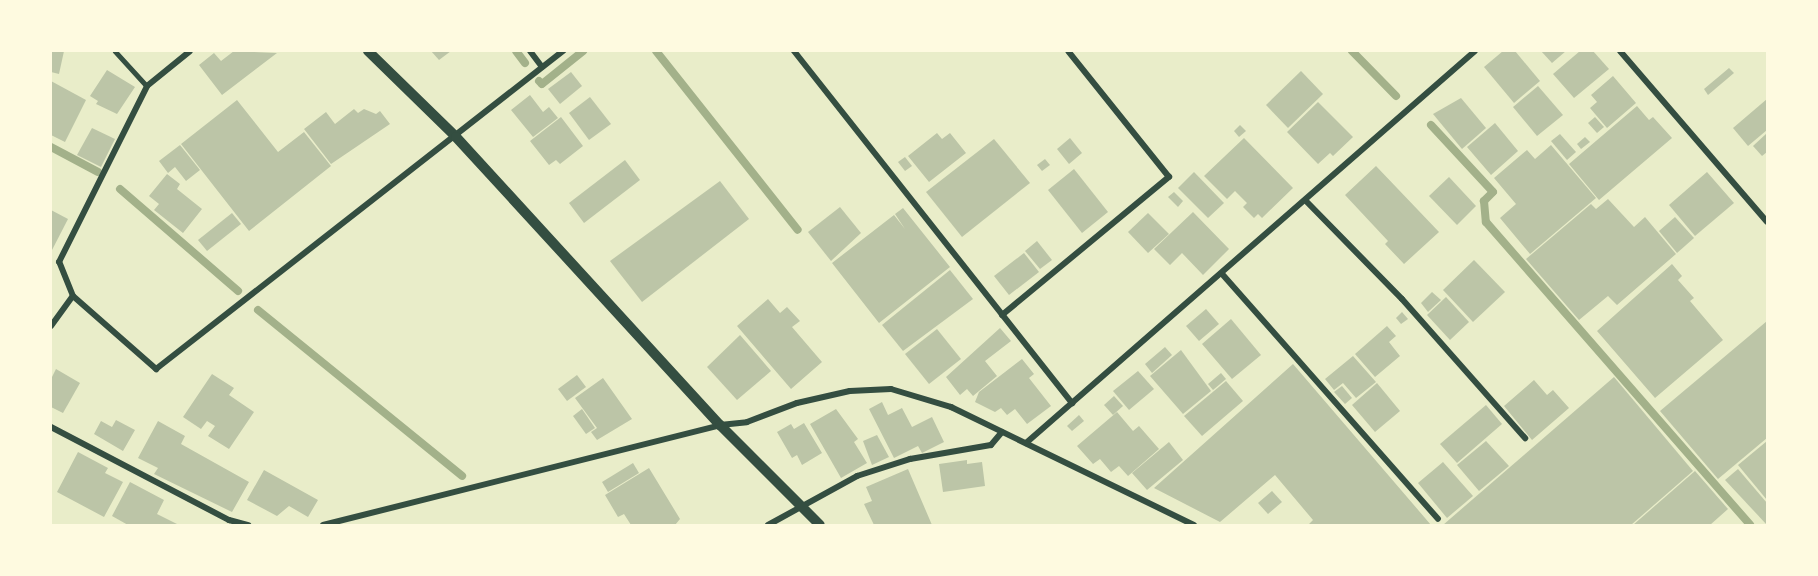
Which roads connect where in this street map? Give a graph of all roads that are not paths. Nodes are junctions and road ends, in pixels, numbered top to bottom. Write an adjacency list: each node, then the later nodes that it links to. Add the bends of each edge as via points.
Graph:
1 (115, 51): 11 (lane)
2 (190, 51): 11 (street)
3 (368, 51): 12 (street)
4 (530, 51): 10 (street)
5 (563, 51): 10 (street)
6 (794, 51): 17 (street)
7 (1068, 51): 17 (street, via 1169,177)
8 (1475, 51): 13 (street)
9 (1620, 51): 14 (street)
10 (542, 67): 12 (street)
11 (147, 86): 16 (street, via 59,262)
12 (456, 136): 16 (street, via 156,369); 20 (street)
13 (1306, 201): 15 (street); 23 (street, via 1402,299)
14 (1767, 222)
15 (1223, 274): 19 (street); 26 (street)
16 (73, 296): 18 (street)
17 (1002, 315): 19 (street)
18 (51, 326)
19 (1072, 403): 24 (street)
20 (720, 425): 22 (street, via 747,422 797,403 850,391 891,389 951,407); 25 (street); 27 (street)
21 (51, 427): 28 (street, via 230,520)
22 (1002, 432): 24 (street); 25 (street, via 991,445 910,459 857,476)
23 (1525, 438)
24 (1026, 443): 33 (street)
25 (804, 508): 31 (street); 32 (street)
26 (1438, 519)
27 (353, 520): 29 (street); 30 (street)
28 (248, 525)
29 (323, 525)
30 (364, 525)
31 (768, 525)
32 (820, 525)
33 (1194, 525)

